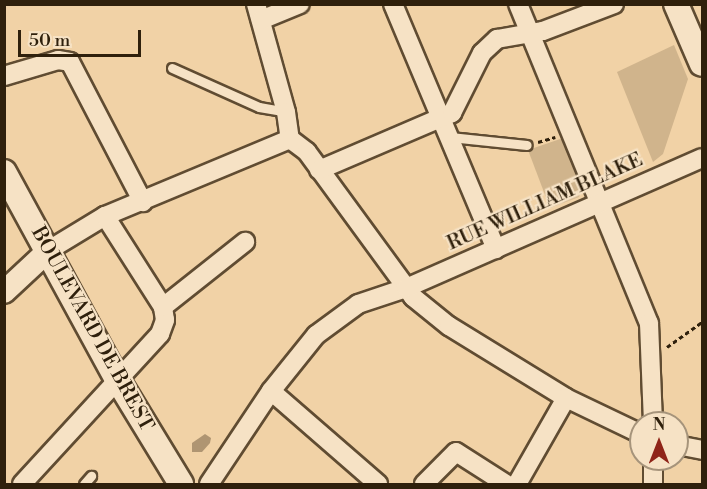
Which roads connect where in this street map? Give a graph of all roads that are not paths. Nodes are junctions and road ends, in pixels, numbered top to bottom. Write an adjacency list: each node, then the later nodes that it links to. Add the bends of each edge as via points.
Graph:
1 (300, 4): 6 (street)
2 (393, 4): 12 (street)
3 (518, 4): 7 (street)
4 (614, 4): 7 (street, via 549,30)
5 (676, 4): 8 (main road)
6 (259, 12): 11 (street)
7 (529, 33): 12 (street, via 505,36 486,47 457,107); 20 (street)
8 (702, 64)
9 (172, 68): 11 (lane, via 259,107)
10 (4, 76): 19 (street, via 58,60 70,62)
11 (286, 112): 14 (street)
12 (441, 118): 13 (street); 17 (street)
13 (450, 137): 15 (lane); 23 (street)
14 (290, 139): 17 (street); 19 (street)
15 (527, 145)
16 (702, 158): 20 (street, RUE WILLIAM BLAKE)
17 (319, 170): 25 (street)
18 (4, 172): 24 (main road, BOULEVARD DE BREST)
19 (143, 202): 21 (street)
20 (601, 202): 23 (street, RUE WILLIAM BLAKE); 31 (street, via 649,323)
21 (105, 216): 24 (street); 27 (street)
22 (244, 242): 27 (street)
23 (496, 249): 25 (street, RUE WILLIAM BLAKE)
24 (49, 250): 26 (street); 28 (main road, BOULEVARD DE BREST)
25 (406, 288): 29 (street, RUE WILLIAM BLAKE, via 358,304 316,335); 30 (street, via 449,326)
26 (4, 292)
27 (163, 307): 28 (street, via 165,320 160,334)
28 (117, 379): 34 (street); 36 (main road, BOULEVARD DE BREST)
29 (271, 391): 37 (street, RUE WILLIAM BLAKE); 38 (street)
30 (566, 398): 32 (street); 41 (street)
31 (653, 411)
32 (629, 428)
33 (91, 476): 35 (lane)
34 (22, 484)
35 (84, 484)
36 (181, 484)
37 (209, 484)
38 (378, 484)
39 (424, 484): 40 (street, via 456,452)
40 (506, 484)
41 (518, 484)

